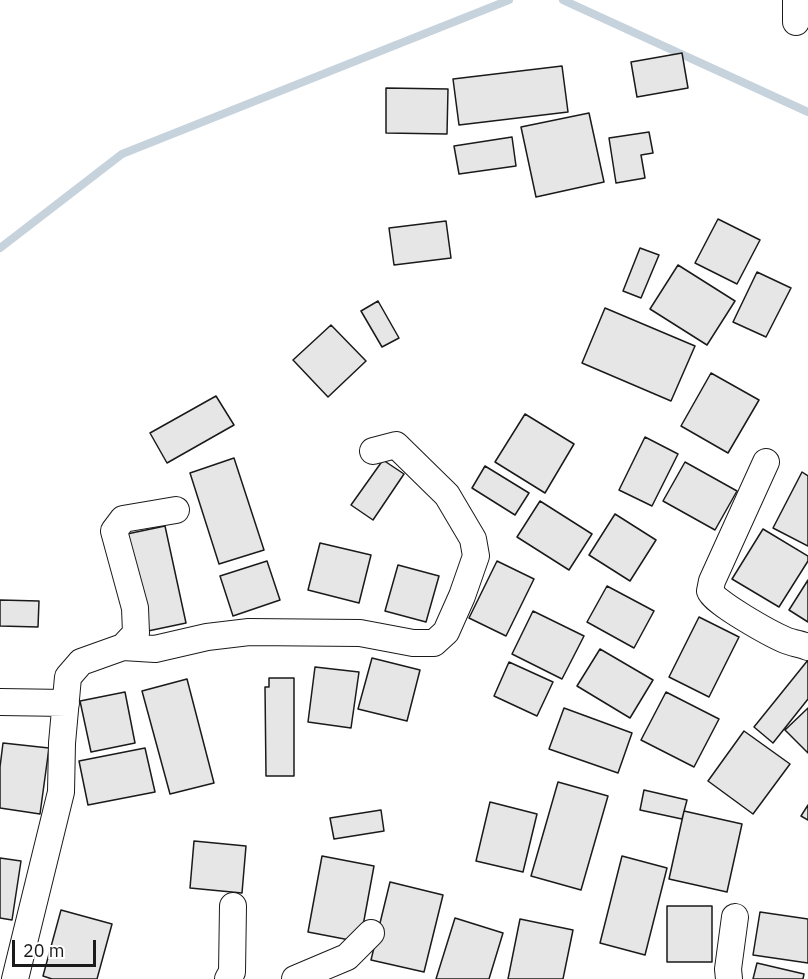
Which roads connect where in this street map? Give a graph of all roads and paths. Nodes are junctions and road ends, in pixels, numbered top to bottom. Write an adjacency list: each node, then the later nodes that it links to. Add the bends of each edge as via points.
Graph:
1 (373, 451): 4 (street, via 396,445 447,495 473,539 476,556 465,586 446,632 434,643 360,633 249,632 155,649)
2 (766, 462): 5 (street, via 710,591 716,600 737,613 786,640)
3 (176, 510): 4 (street, via 123,519 114,531 135,608 136,633)
4 (123, 647): 7 (street, via 81,662 68,677)
5 (808, 647)
6 (0, 702): 7 (street)
7 (66, 703): 11 (street, via 61,792)
8 (233, 906): 12 (street, via 232,972)
9 (735, 917): 14 (street)
10 (370, 933): 13 (street, via 347,957)
11 (15, 979)
12 (228, 979)
13 (295, 979)
14 (729, 979)

